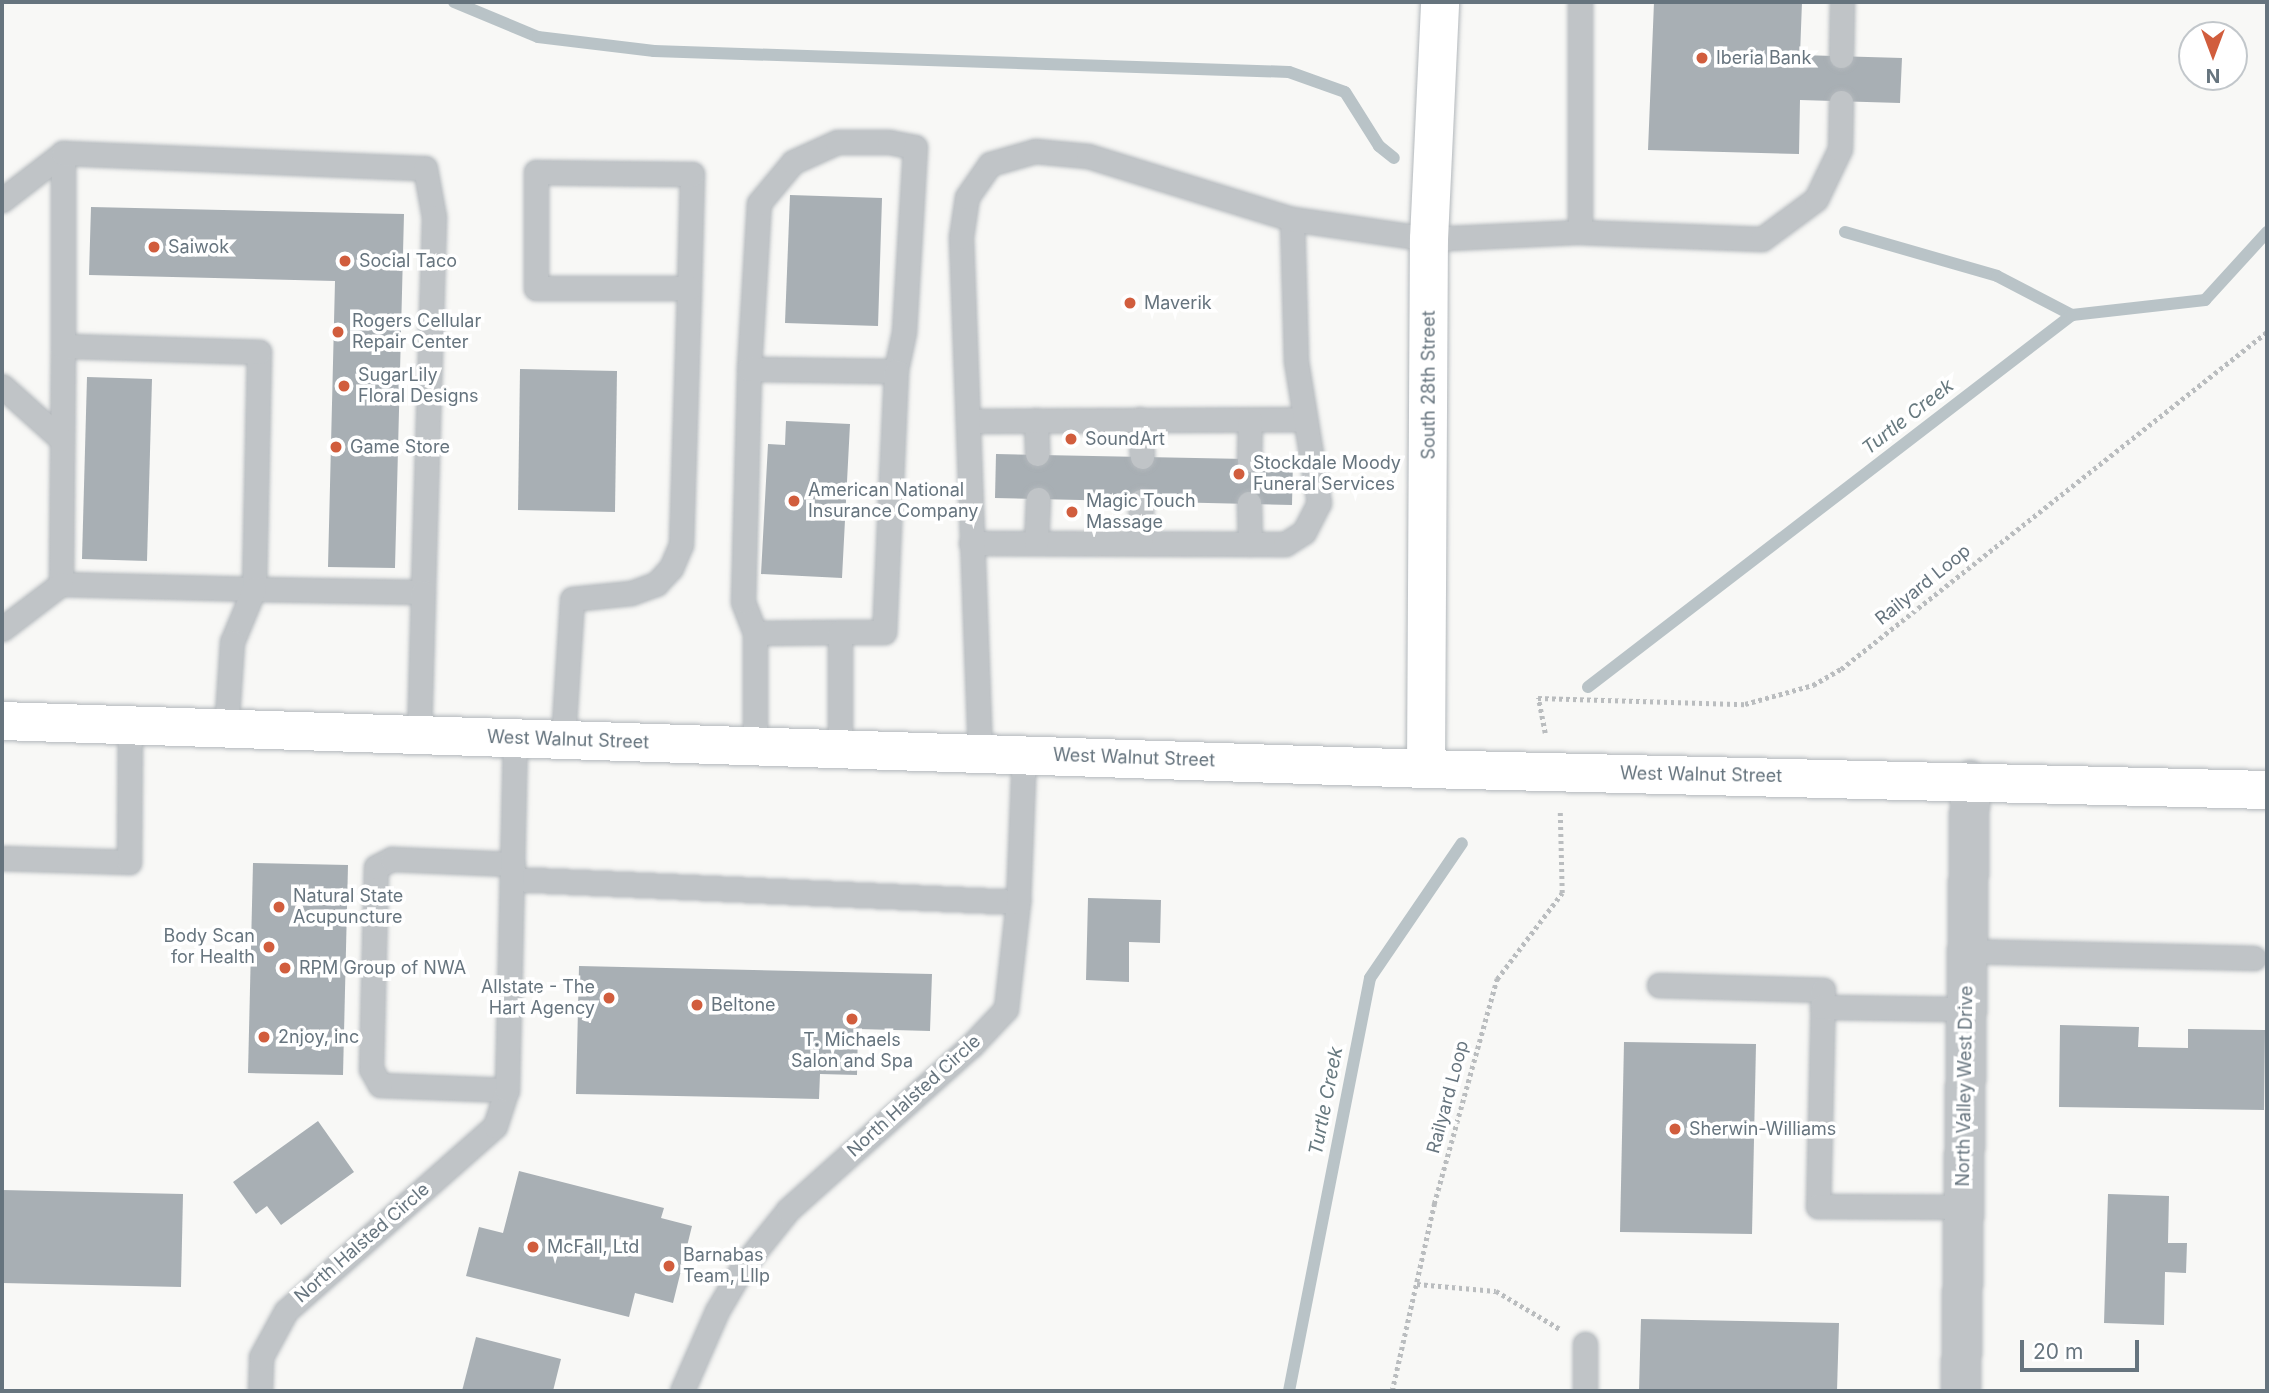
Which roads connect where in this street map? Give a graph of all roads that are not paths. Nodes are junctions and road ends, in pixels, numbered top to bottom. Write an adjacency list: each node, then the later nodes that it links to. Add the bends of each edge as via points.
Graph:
1 (1440, 2): 10 (main road, South 28th Street)
2 (1580, 2): 9 (lane)
3 (1842, 2): 4 (lane)
4 (1841, 56)
5 (1841, 102): 9 (lane, via 1840,149 1816,199 1762,239)
6 (63, 153): 7 (lane); 12 (lane); 34 (lane, via 425,168 434,217)
7 (2, 200)
8 (1292, 219): 10 (lane); 17 (lane, via 1296,361); 20 (lane, via 1088,156 1035,151 989,164 967,197 961,237)
9 (1580, 232): 10 (lane)
10 (1430, 239): 48 (main road, South 28th Street)
11 (689, 288): 11 (lane, via 692,174 536,172 536,288); 43 (lane, via 681,545 671,568 656,584 631,593 572,599)
12 (63, 346): 21 (lane); 33 (lane, via 260,352)
13 (749, 369): 14 (lane); 14 (lane, via 759,203 793,162 837,142 889,142 915,147 904,332); 37 (lane, via 743,601)
14 (896, 371): 36 (lane, via 884,632)
15 (2, 386): 21 (lane)
16 (1140, 419): 18 (lane); 19 (lane); 23 (lane)
17 (1303, 419): 19 (lane); 31 (lane, via 1319,503 1304,531 1285,544)
18 (1036, 420): 20 (lane); 22 (lane)
19 (1250, 420): 24 (lane)
20 (968, 421): 28 (lane)
21 (61, 439): 32 (lane)
22 (1037, 454)
23 (1142, 457)
24 (1249, 460)
25 (1038, 499): 29 (lane)
26 (1141, 500): 30 (lane)
27 (1249, 503): 31 (lane)
28 (971, 543): 29 (lane); 46 (lane)
29 (1037, 543): 30 (lane)
30 (1140, 543): 31 (lane)
31 (1250, 544)
32 (61, 584): 33 (lane); 35 (lane)
33 (254, 589): 34 (lane); 40 (lane, via 232,642)
34 (423, 592): 41 (lane)
35 (2, 629)
36 (840, 632): 37 (lane); 45 (lane)
37 (755, 633): 44 (lane)
38 (2, 721): 39 (main road, West Walnut Street)
39 (130, 725): 40 (main road, West Walnut Street); 51 (lane, via 129,862)
40 (226, 729): 41 (main road, West Walnut Street)
41 (419, 735): 42 (main road, West Walnut Street)
42 (515, 738): 43 (main road, West Walnut Street); 52 (lane, North Halsted Circle)
43 (563, 739): 44 (main road, West Walnut Street)
44 (755, 746): 45 (main road, West Walnut Street)
45 (840, 748): 46 (main road, West Walnut Street)
46 (980, 753): 47 (main road, West Walnut Street)
47 (1024, 754): 48 (main road, West Walnut Street); 53 (lane, North Halsted Circle)
48 (1426, 769): 49 (main road, West Walnut Street)
49 (1970, 780): 50 (main road, West Walnut Street); 54 (street, North Valley West Drive)
50 (2267, 790)
51 (2, 858)
52 (513, 871): 53 (lane); 59 (lane, North Halsted Circle); 59 (lane, via 392,859 376,867 371,1055 371,1069 380,1084)
53 (1018, 902): 63 (lane, North Halsted Circle, via 1006,1009 788,1210 730,1288)
54 (1967, 951): 55 (lane); 58 (street, North Valley West Drive)
55 (2254, 958)
56 (1659, 985): 57 (lane, via 1822,990)
57 (1822, 1007): 58 (lane); 60 (lane, via 1818,1206)
58 (1966, 1009): 60 (street, North Valley West Drive)
59 (508, 1090): 62 (lane, North Halsted Circle, via 495,1126 286,1311 261,1357)
60 (1964, 1207): 65 (street, North Valley West Drive)
61 (1585, 1343): 64 (lane)
62 (260, 1391)
63 (682, 1391)
64 (1585, 1391)
65 (1961, 1391)

